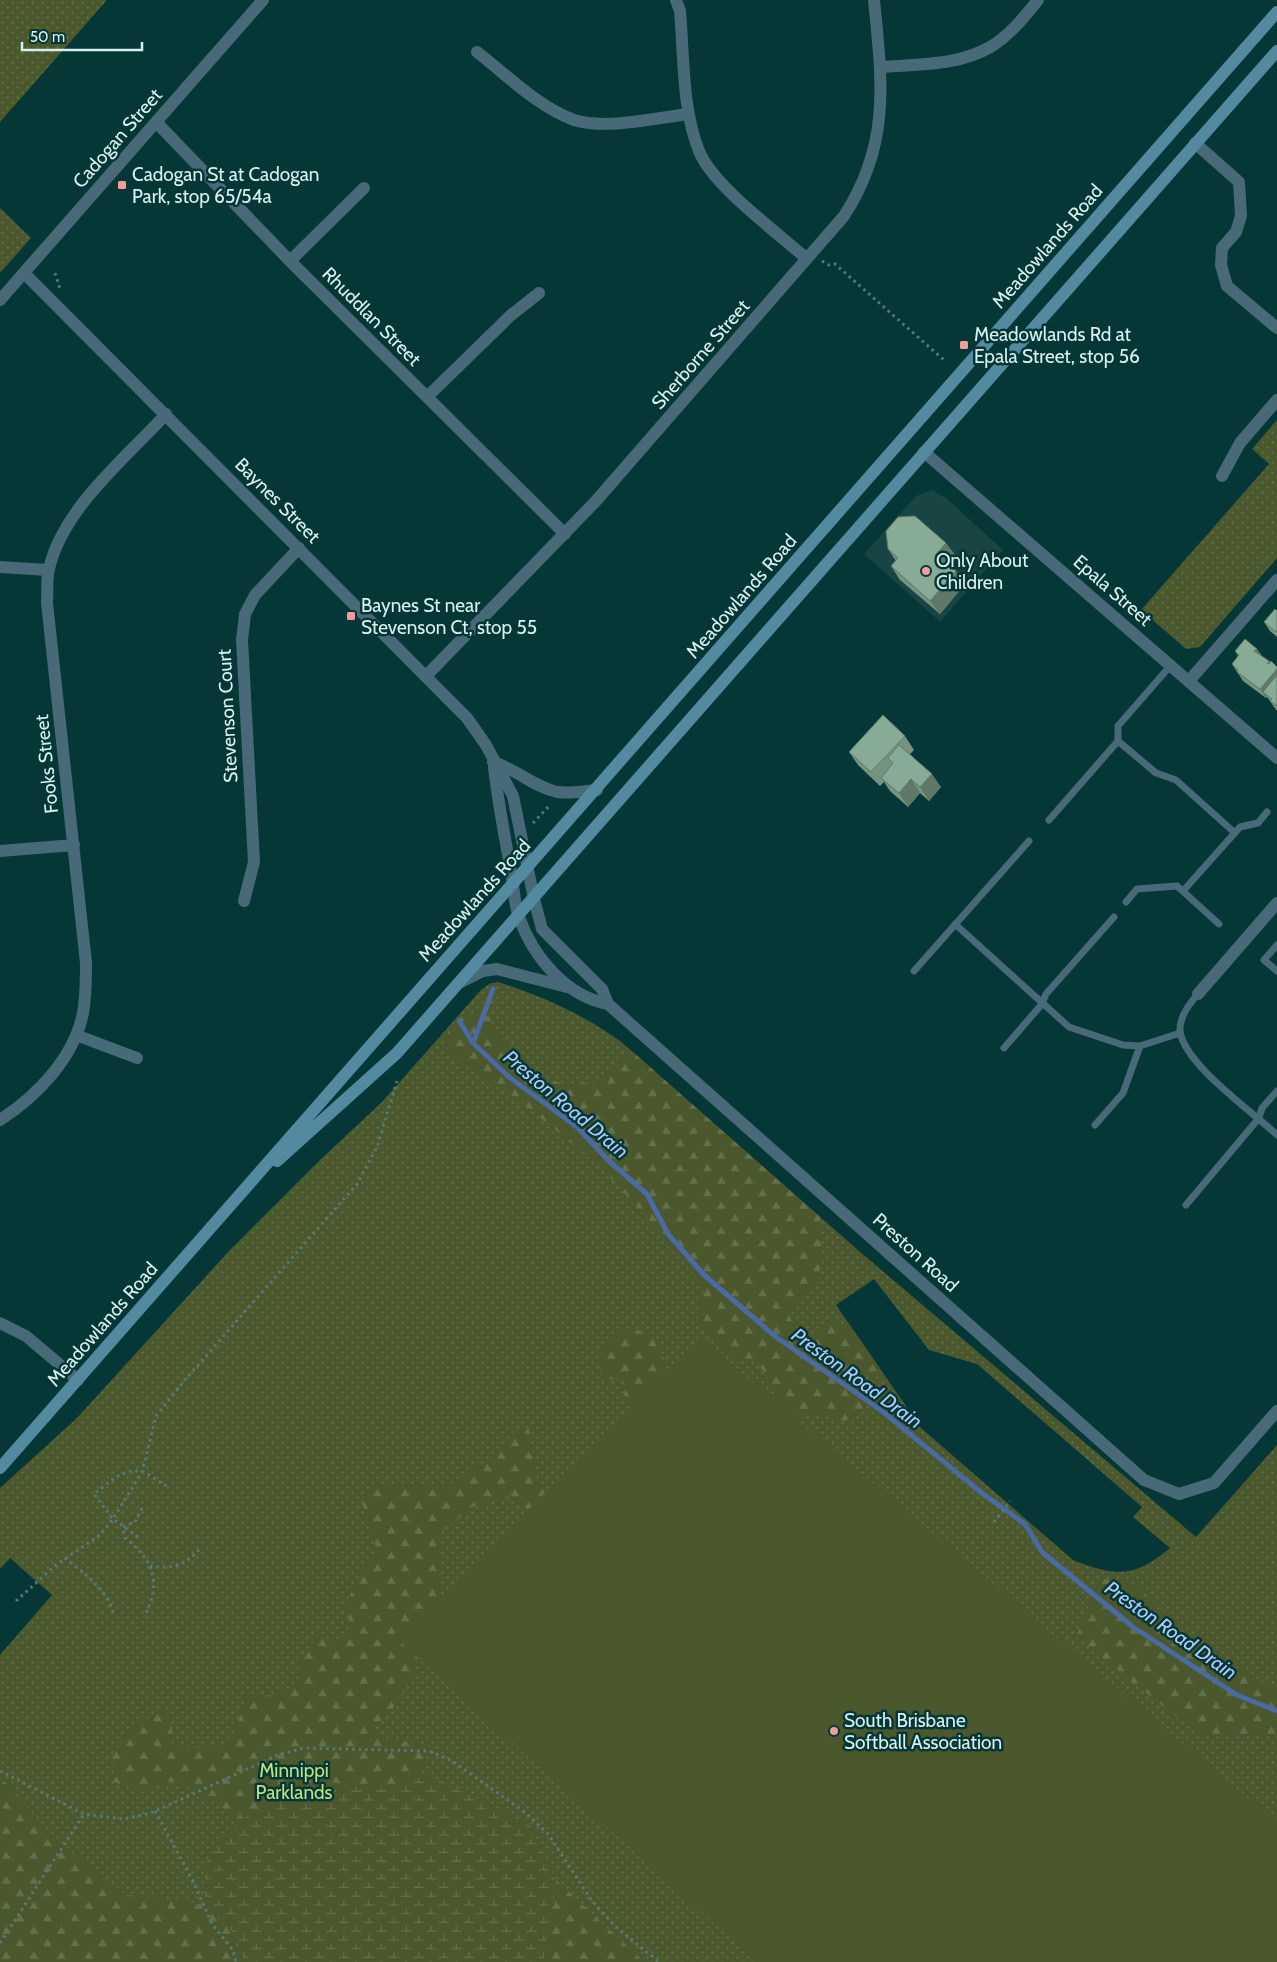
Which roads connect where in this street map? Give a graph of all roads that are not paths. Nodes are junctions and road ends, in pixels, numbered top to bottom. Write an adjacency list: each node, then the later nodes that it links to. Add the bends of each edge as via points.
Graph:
1 (263, 0): 10 (street, Cadogan Street)
2 (676, 0): 9 (street, via 680,11)
3 (874, 0): 8 (street, Sherborne Street)
4 (1038, 0): 8 (street, via 1020,22 993,46 958,61)
5 (1277, 12): 35 (main road, Meadowlands Road)
6 (1277, 51): 11 (main road, Meadowlands Road)
7 (477, 52): 9 (street, via 545,105 575,120 602,124)
8 (881, 67): 13 (street, Sherborne Street, via 874,156 860,192)
9 (688, 114): 13 (street, via 699,152 717,180)
10 (156, 122): 14 (street, Rhuddlan Street); 15 (street, Cadogan Street)
11 (1195, 143): 18 (street, via 1239,182 1241,216 1236,232 1222,248 1221,265 1227,286); 22 (main road, Meadowlands Road)
12 (364, 188): 14 (street)
13 (809, 256): 24 (street, Sherborne Street, via 602,495)
14 (290, 261): 19 (street, Rhuddlan Street)
15 (24, 273): 17 (street, Cadogan Street); 21 (street, Baynes Street)
16 (539, 293): 19 (street, via 510,316)
17 (0, 300)
18 (1277, 328)
19 (427, 397): 24 (street, Rhuddlan Street)
20 (1277, 400): 23 (street, via 1240,443)
21 (166, 414): 25 (street, Baynes Street); 27 (street, Fooks Street, via 82,504 61,536)
22 (924, 452): 29 (street, Epala Street); 45 (main road, Meadowlands Road)
23 (1222, 476)
24 (564, 534): 30 (street, Sherborne Street)
25 (299, 548): 30 (street, Baynes Street); 46 (street, Stevenson Court, via 255,595 245,614 242,640 254,862)
26 (0, 568): 27 (street)
27 (48, 570): 40 (street, Fooks Street, via 47,603)
28 (1277, 580): 31 (street)
29 (1171, 665): 31 (street, Epala Street); 32 (lane, via 1118,726)
30 (426, 676): 34 (street, Baynes Street, via 467,718 486,745)
31 (1189, 681): 33 (street, Epala Street)
32 (1118, 741): 37 (lane); 38 (lane, via 1156,773 1176,780)
33 (1277, 758)
34 (493, 762): 35 (street, via 559,792); 42 (street, Baynes Street, via 513,796); 43 (street, Baynes Street)
35 (597, 790): 42 (main road, Meadowlands Road)
36 (1267, 812): 38 (lane, via 1258,823 1240,827)
37 (1049, 820)
38 (1235, 833): 44 (lane)
39 (1029, 841): 51 (lane)
40 (74, 845): 41 (street); 62 (street, Fooks Street, via 86,963 82,1014)
41 (0, 851)
42 (528, 868): 43 (main road, Meadowlands Road); 45 (street, Baynes Street)
43 (513, 884): 49 (street, Baynes Street); 71 (main road, Meadowlands Road)
44 (1183, 891): 47 (lane, via 1177,886 1137,889); 52 (lane)
45 (534, 899): 49 (main road, Meadowlands Road); 59 (street, Preston Road, via 542,929 602,989)
46 (244, 901)
47 (1126, 902)
48 (1277, 903): 58 (street)
49 (519, 916): 56 (main road, Meadowlands Road); 57 (street, Preston Road, via 536,950)
50 (1114, 917): 60 (lane, via 1046,994)
51 (956, 924): 54 (lane); 60 (lane)
52 (1219, 924)
53 (1277, 945): 55 (lane, via 1264,960)
54 (914, 971)
55 (1277, 971)
56 (459, 983): 57 (street, via 483,971 498,969); 71 (main road, Meadowlands Road, via 397,1053)
57 (567, 987): 59 (street, Preston Road, via 591,1001)
58 (1198, 994): 61 (lane, via 1180,1020)
59 (608, 1004): 75 (street, Preston Road, via 1144,1480 1179,1494 1214,1483)
60 (1042, 1004): 63 (lane, via 1068,1027 1123,1045); 64 (lane)
61 (1180, 1033): 63 (lane); 67 (lane, via 1186,1047 1206,1073)
62 (76, 1035): 65 (street); 68 (street, Fooks Street, via 43,1085 22,1106)
63 (1140, 1046): 69 (lane, via 1122,1093)
64 (1004, 1048)
65 (137, 1058)
66 (1277, 1091): 67 (lane, via 1262,1108)
67 (1259, 1118): 70 (lane); 72 (lane)
68 (0, 1120)
69 (1095, 1125)
70 (1277, 1134)
71 (231, 1203): 74 (main road, Meadowlands Road)
72 (1186, 1205)
73 (0, 1323): 74 (street, via 26,1336)
74 (78, 1380): 76 (main road, Meadowlands Road)
75 (1277, 1411)
76 (0, 1468)

